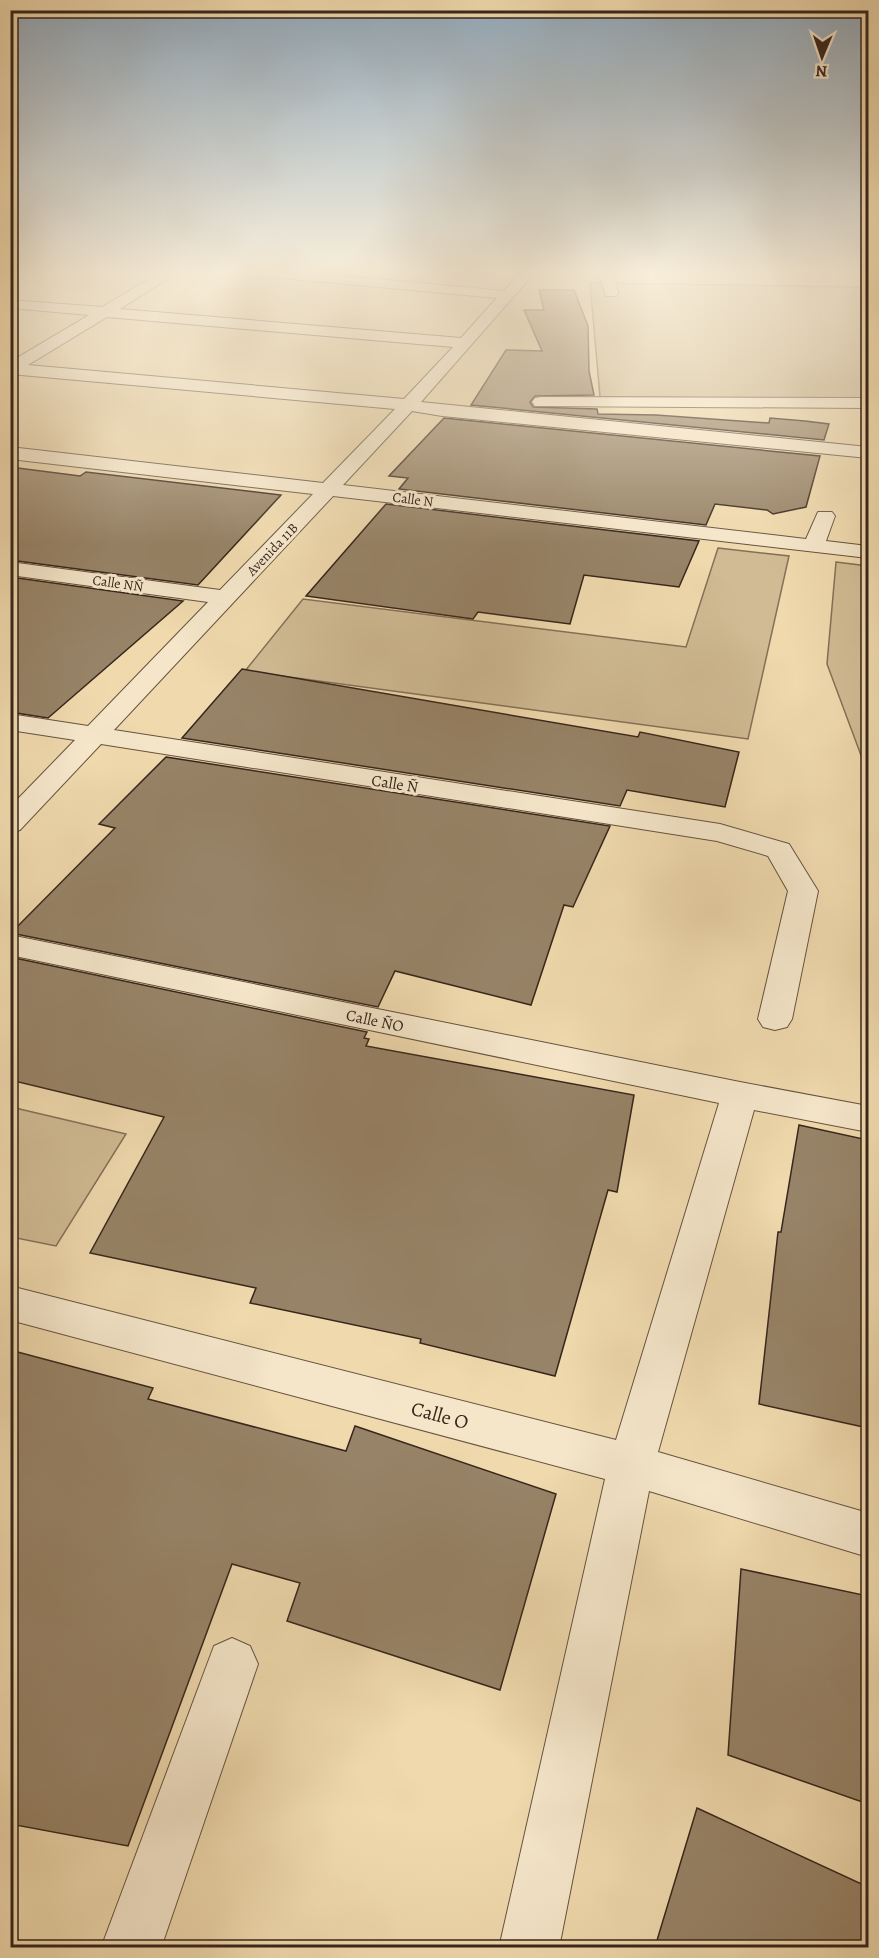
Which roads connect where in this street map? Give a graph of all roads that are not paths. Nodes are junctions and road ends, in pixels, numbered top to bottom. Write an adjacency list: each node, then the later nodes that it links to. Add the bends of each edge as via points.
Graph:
1 (449, 361): 4 (street, Avenida 11B)
2 (11, 368): 4 (street)
3 (868, 403): 4 (street, via 455,401)
4 (408, 405): 5 (street, via 842,458); 7 (street, Avenida 11B)
5 (868, 452)
6 (10, 453): 7 (street, Calle N)
7 (328, 489): 9 (street, Calle N); 12 (street, Avenida 11B)
8 (825, 516): 9 (street)
9 (814, 546): 10 (street, Calle N)
10 (868, 552)
11 (10, 568): 12 (street, Calle NÑ)
12 (226, 598): 14 (street, Avenida 11B)
13 (10, 722): 14 (street, Calle Ñ)
14 (94, 736): 15 (street, Avenida 11B); 17 (street, Calle Ñ, via 720,833 779,850 803,891)
15 (10, 824)
16 (10, 945): 18 (street, Calle ÑO)
17 (775, 1019)
18 (740, 1095): 19 (street, Calle ÑO); 21 (street)
19 (868, 1119)
20 (10, 1303): 21 (street, Calle O)
21 (632, 1465): 22 (street, Calle O); 25 (street)
22 (868, 1535)
23 (232, 1664): 24 (street)
24 (131, 1947)
25 (529, 1947)

